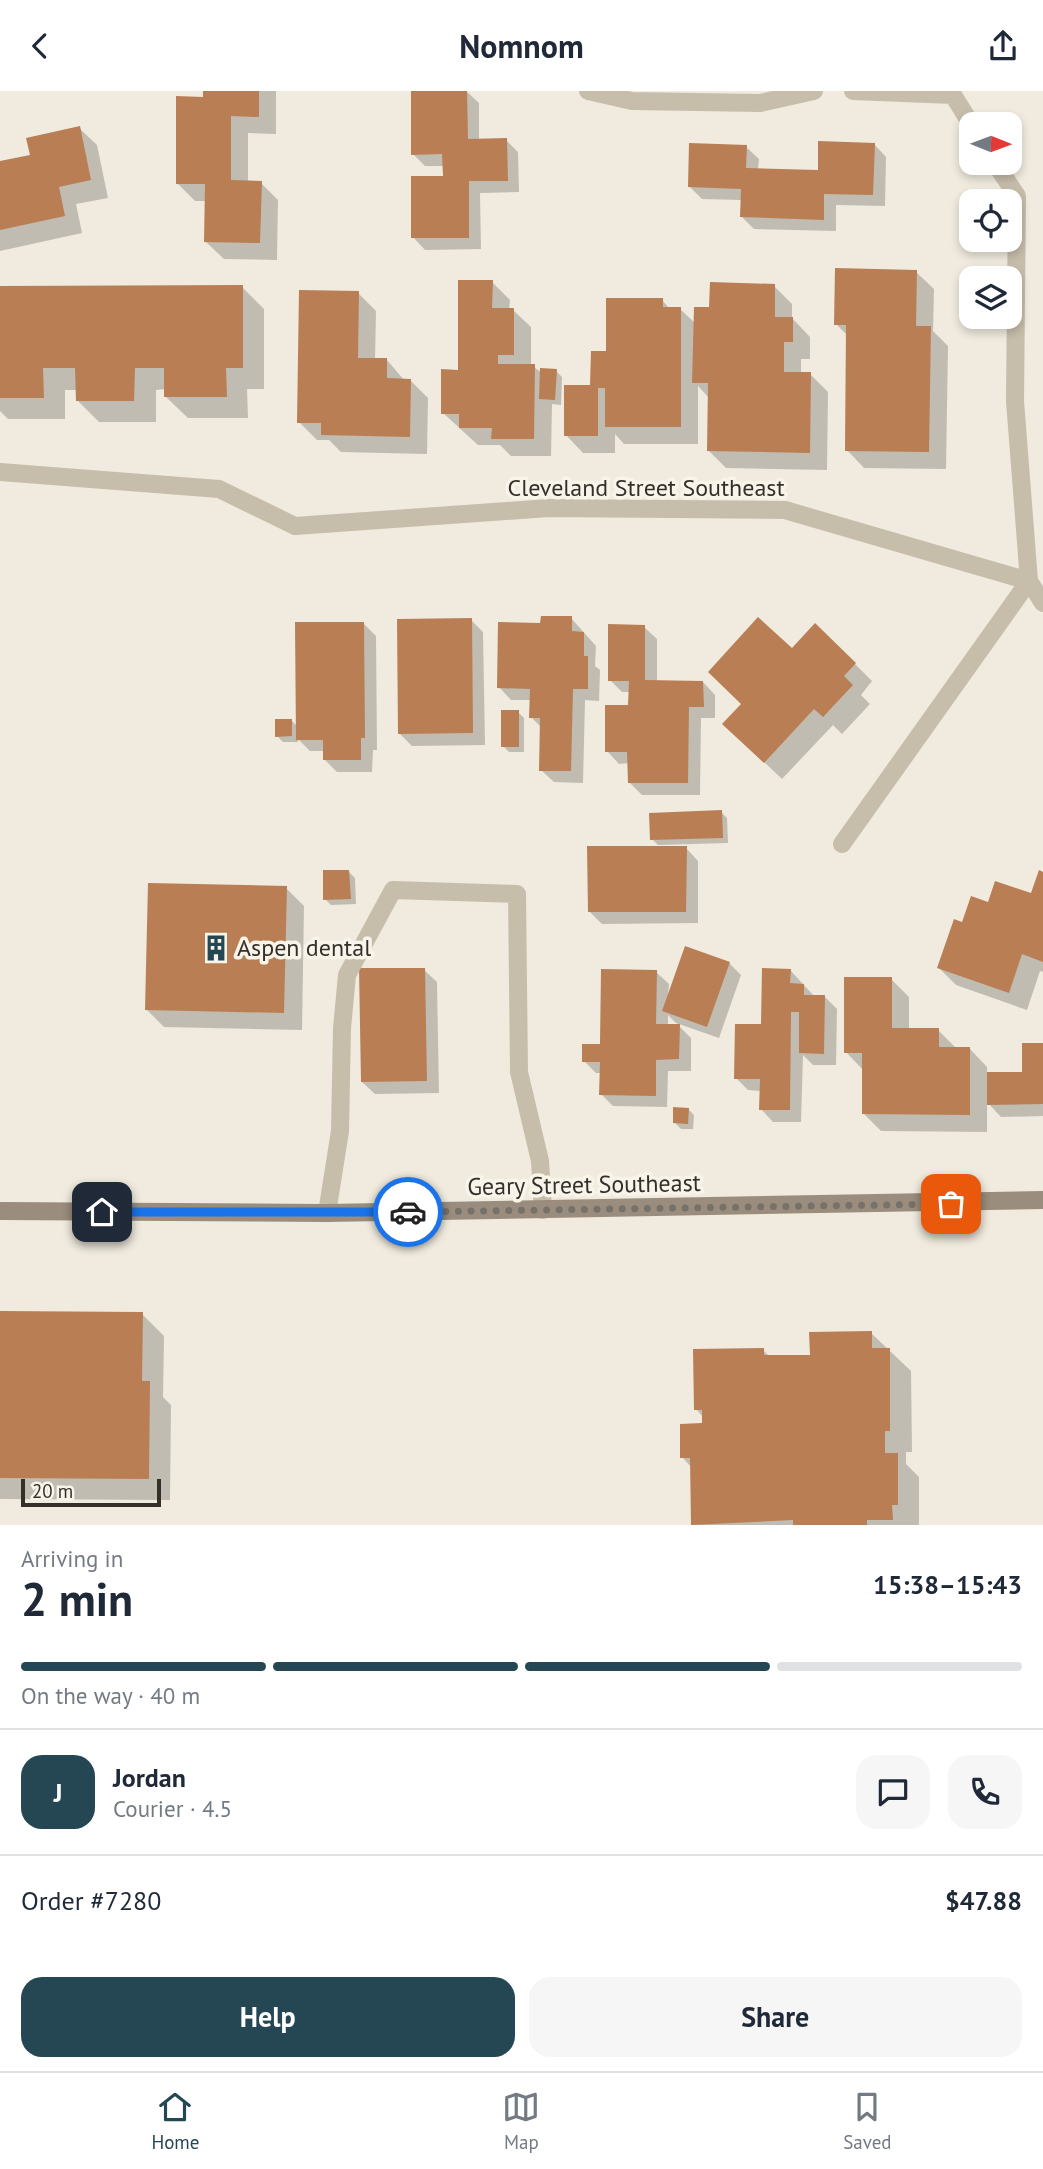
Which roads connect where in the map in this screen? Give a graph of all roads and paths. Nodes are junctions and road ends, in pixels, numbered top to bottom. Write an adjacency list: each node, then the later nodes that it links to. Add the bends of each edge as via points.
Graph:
1 (588, 91): 2 (street, via 632,101 760,103)
2 (814, 91)
3 (853, 91): 4 (street, via 953,95)
4 (964, 112)
5 (1003, 175): 7 (street, via 1017,196 1014,401)
6 (0, 472): 7 (street, Cleveland Street Southeast, via 219,489 295,526 549,508 785,510)
7 (1029, 581): 8 (street); 9 (street)
8 (1043, 603)
9 (842, 844)
10 (1043, 1200): 11 (main road, Geary Street Southeast)
11 (543, 1210): 13 (main road, Geary Street Southeast); 13 (street, via 540,1161 519,1072 517,894 393,890 347,975 340,1131)
12 (0, 1211): 13 (main road, Geary Street Southeast)
13 (327, 1213)

